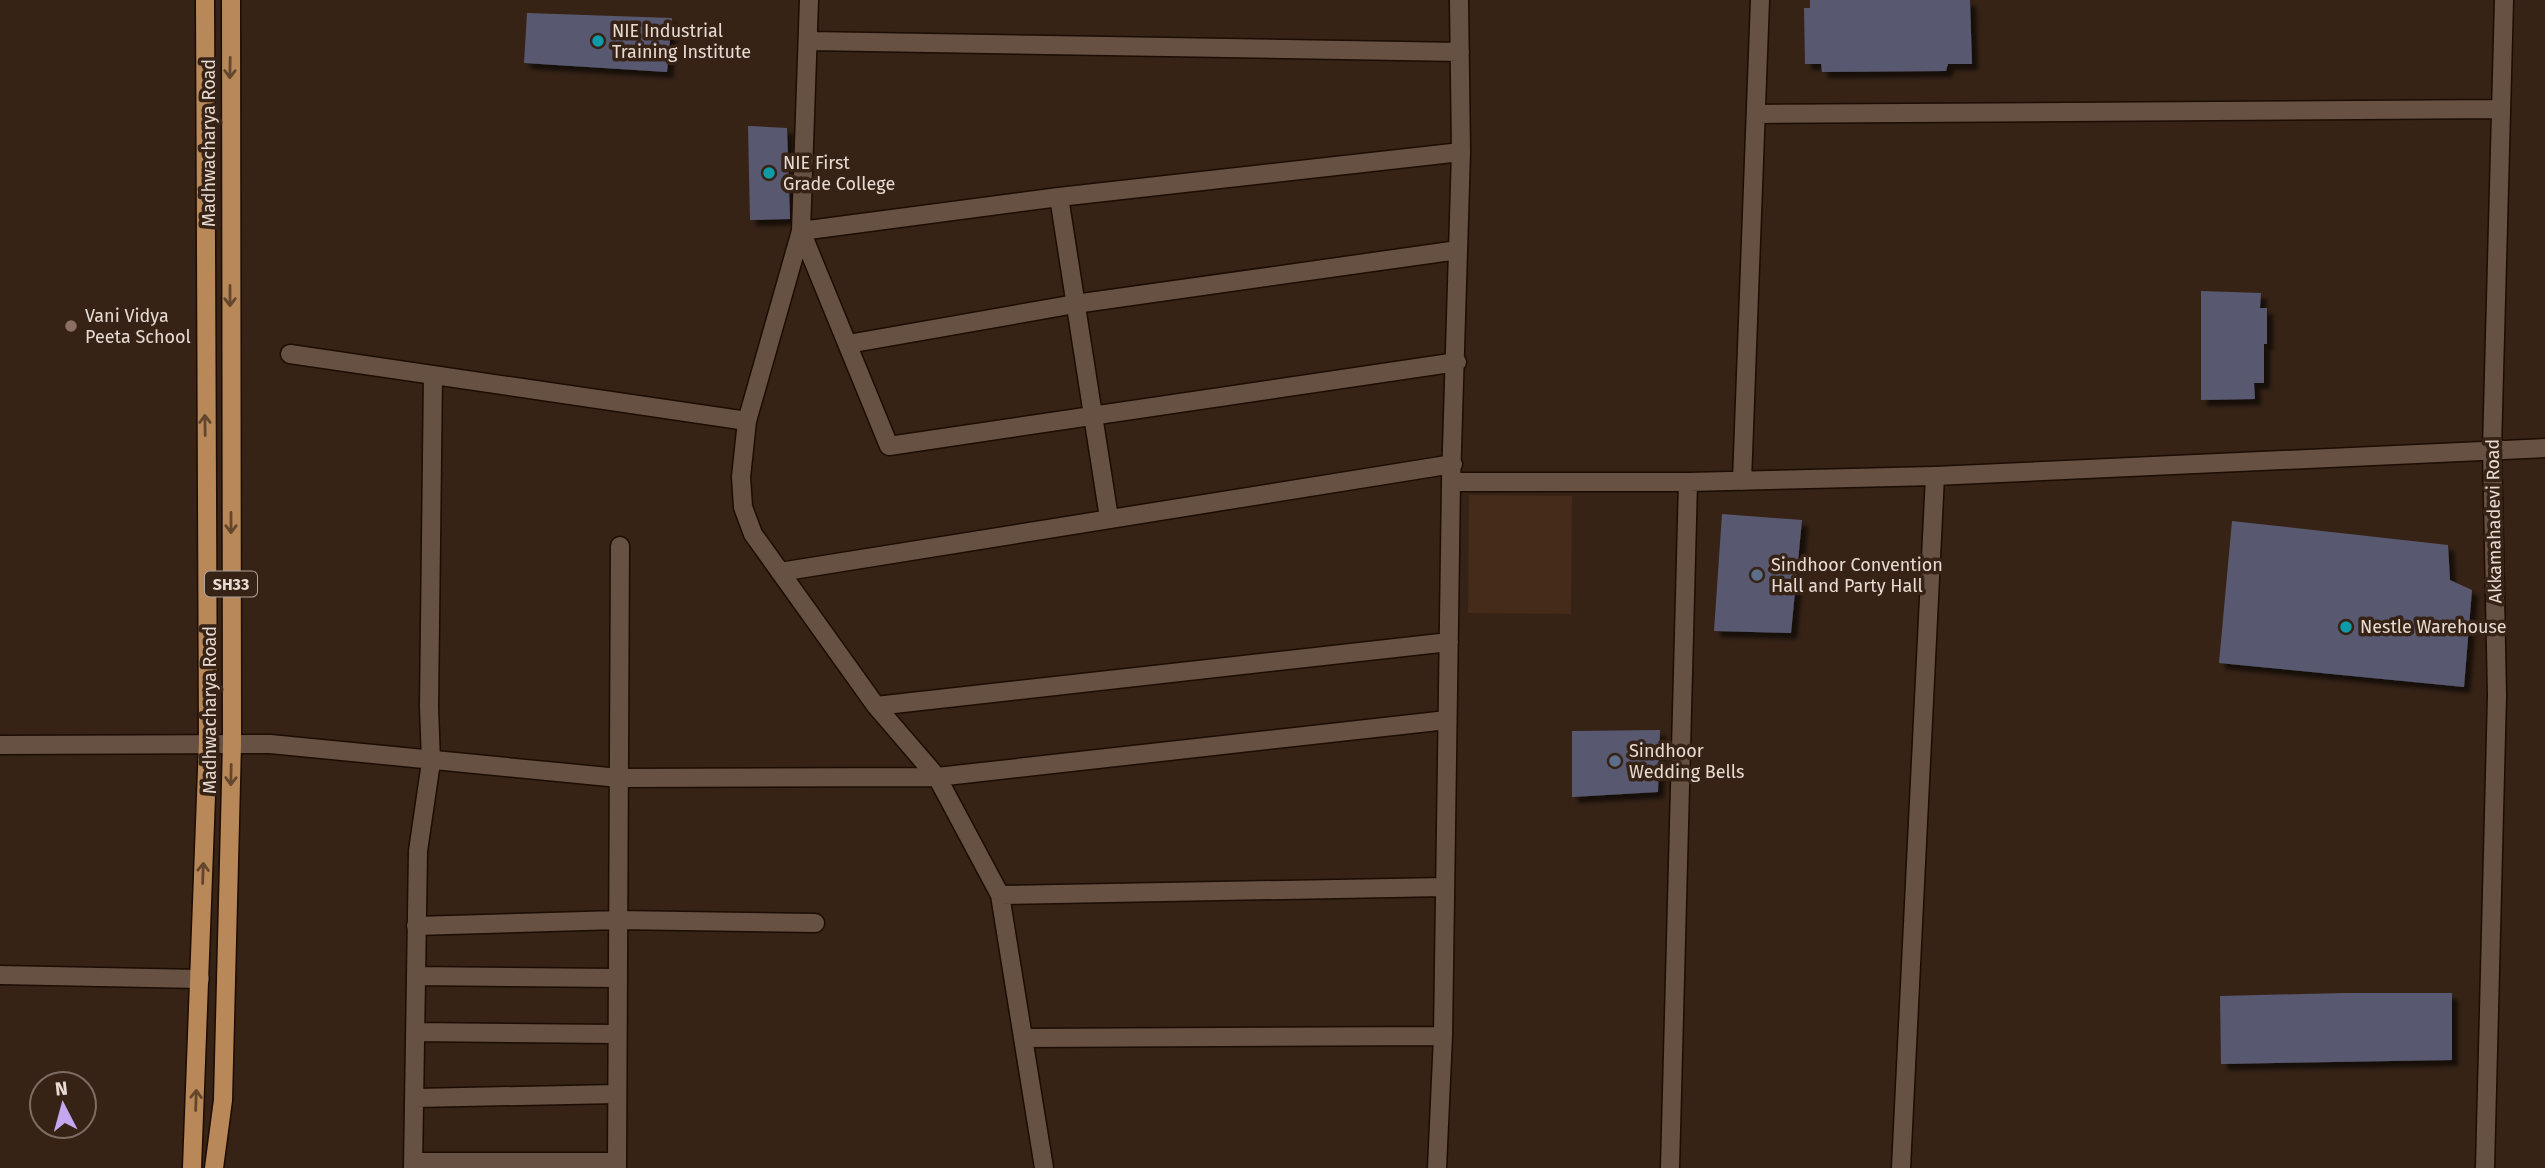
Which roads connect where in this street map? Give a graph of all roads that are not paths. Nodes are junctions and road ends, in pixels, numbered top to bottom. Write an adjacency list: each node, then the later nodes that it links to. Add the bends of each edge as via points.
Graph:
1 (205, 0): 34 (main road, Madhwacharya Road, one-way to 1)
2 (231, 0): 35 (main road, Madhwacharya Road / SH33, one-way to 35)
3 (809, 0): 7 (street)
4 (1460, 0): 8 (street)
5 (1760, 0): 10 (street)
6 (2504, 0): 9 (street, Akkamahadevi Road)
7 (809, 41): 8 (street); 13 (street)
8 (1460, 52): 11 (street)
9 (2501, 109): 10 (street); 23 (street, Akkamahadevi Road)
10 (1756, 114): 26 (street)
11 (1461, 152): 12 (street); 14 (street)
12 (1059, 197): 13 (street); 15 (street)
13 (801, 232): 16 (street); 21 (street)
14 (1458, 250): 15 (street); 18 (street)
15 (1075, 304): 16 (street); 20 (street)
16 (848, 344): 20 (street, via 889,446)
17 (290, 354): 19 (street)
18 (1457, 362): 20 (street); 24 (street)
19 (433, 375): 21 (street); 37 (street)
20 (1092, 414): 28 (street)
21 (747, 421): 30 (street, via 743,507 753,534)
22 (2545, 448): 23 (street)
23 (2492, 449): 25 (street); 63 (street, Akkamahadevi Road, via 2497,695)
24 (1452, 473): 27 (street); 28 (street); 31 (street)
25 (1935, 476): 26 (street); 62 (street)
26 (1742, 481): 27 (street)
27 (1688, 482): 61 (street)
28 (1109, 518): 30 (street)
29 (620, 546): 38 (street)
30 (780, 572): 32 (street)
31 (1449, 642): 32 (street); 33 (street)
32 (876, 706): 39 (street)
33 (1447, 720): 39 (street); 40 (street)
34 (208, 743): 35 (street); 36 (street); 48 (main road, Madhwacharya Road, one-way to 34)
35 (232, 743): 37 (street); 58 (main road, Madhwacharya Road / SH33, one-way to 58, via 223,1100)
36 (0, 746)
37 (431, 762): 38 (street); 44 (street, via 418,851)
38 (619, 778): 39 (street); 42 (street)
39 (937, 778): 41 (street)
40 (1445, 887): 41 (street); 51 (street)
41 (1000, 895): 52 (street)
42 (618, 919): 43 (street); 44 (street); 47 (street)
43 (815, 923)
44 (416, 926): 46 (street)
45 (0, 975): 48 (street)
46 (416, 976): 47 (street); 49 (street)
47 (618, 978): 50 (street)
48 (200, 979): 57 (main road, Madhwacharya Road, one-way to 48)
49 (415, 1032): 50 (street); 54 (street)
50 (618, 1034): 53 (street)
51 (1443, 1037): 52 (street); 60 (street)
52 (1023, 1038): 59 (street)
53 (617, 1094): 54 (street); 56 (street)
54 (415, 1098): 55 (street)
55 (413, 1165): 56 (street)
56 (617, 1165)
57 (192, 1168)
58 (214, 1168)
59 (1044, 1168)
60 (1437, 1168)
61 (1670, 1168)
62 (1901, 1168)
63 (2485, 1168)

